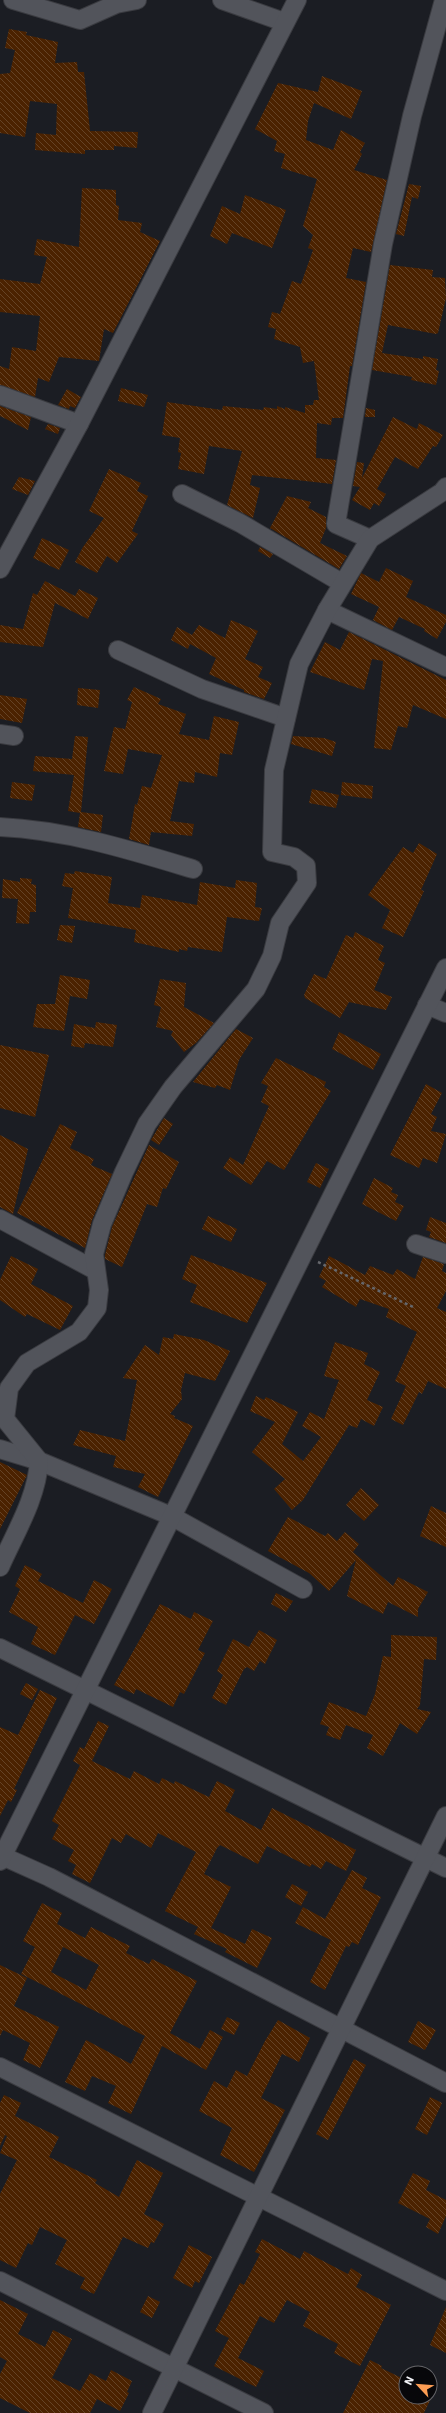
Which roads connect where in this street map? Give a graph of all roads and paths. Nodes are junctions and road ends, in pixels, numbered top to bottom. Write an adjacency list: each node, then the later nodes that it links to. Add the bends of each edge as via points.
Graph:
1 (13, 0): 2 (street, via 80,20 116,4)
2 (137, 0)
3 (222, 0): 6 (street)
4 (297, 0): 6 (street)
5 (444, 0): 11 (street, via 412,116 383,244 336,524)
6 (284, 22): 8 (street, via 211,170)
7 (0, 395): 8 (street)
8 (79, 424): 12 (street)
9 (446, 487): 11 (street)
10 (182, 494): 13 (street, via 240,523)
11 (370, 539): 13 (street)
12 (0, 569)
13 (342, 583): 14 (street)
14 (327, 610): 16 (street); 17 (street, via 299,664)
15 (118, 650): 17 (street, via 202,689)
16 (446, 667)
17 (286, 718): 27 (street, via 274,770 272,852 294,856 306,866 307,883 280,922 272,956 256,989 173,1087 147,1124 102,1224 94,1254)
18 (0, 827): 19 (street, via 79,837 133,850)
19 (193, 869)
20 (446, 968): 21 (street)
21 (427, 1005): 22 (street); 25 (street)
22 (446, 1013)
23 (0, 1218): 27 (street)
24 (416, 1244): 26 (street)
25 (303, 1254): 28 (path); 31 (street)
26 (446, 1254)
27 (95, 1270): 30 (street, via 99,1290 97,1308 79,1332 27,1363 9,1388 5,1419)
28 (412, 1307)
29 (0, 1449): 30 (street)
30 (39, 1461): 31 (street); 32 (street, via 38,1476 27,1508)
31 (171, 1516): 33 (street); 35 (street)
32 (0, 1566)
33 (303, 1590)
34 (0, 1648): 35 (street)
35 (85, 1691): 37 (street); 38 (street)
36 (446, 1816): 38 (street)
37 (1, 1857): 40 (street, via 48,1878)
38 (425, 1857): 39 (street); 40 (street)
39 (446, 1868)
40 (342, 2030): 42 (street); 43 (street)
41 (0, 2067): 43 (street)
42 (446, 2083)
43 (258, 2198): 45 (street); 46 (street)
44 (0, 2281): 46 (street)
45 (446, 2291)
46 (174, 2368): 47 (street); 48 (street)
47 (152, 2413)
48 (264, 2413)

